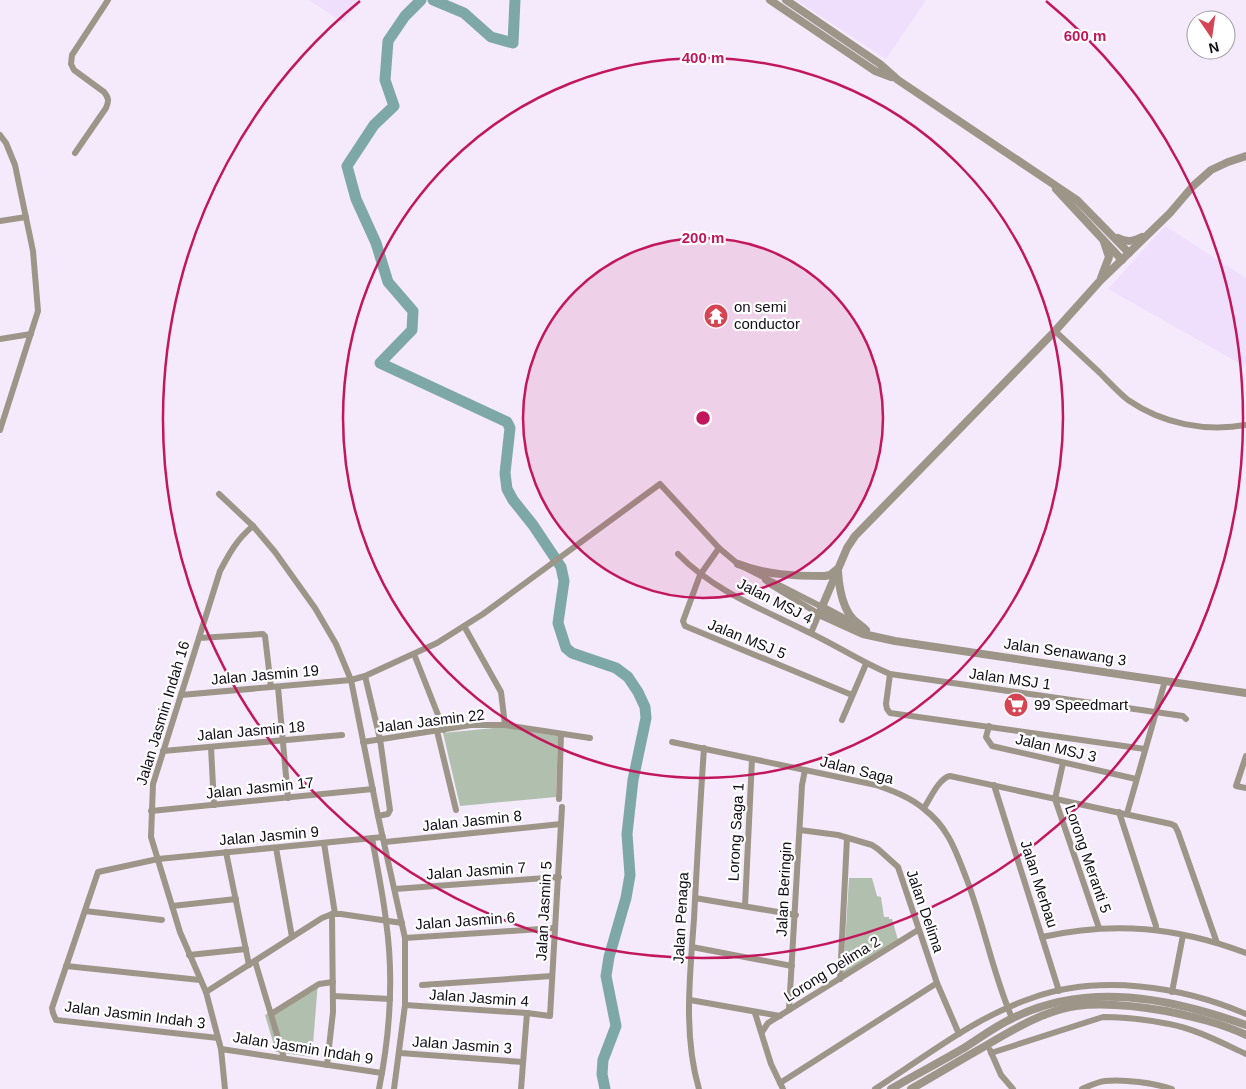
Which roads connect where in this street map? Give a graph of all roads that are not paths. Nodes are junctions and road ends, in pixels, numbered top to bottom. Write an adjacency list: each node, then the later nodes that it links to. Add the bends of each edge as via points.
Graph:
1 (108, 0): 7 (street, via 72,55 74,70 104,92 109,102)
2 (770, 0): 4 (street, via 875,71)
3 (786, 0): 4 (street, via 880,64)
4 (898, 80): 9 (street)
5 (0, 136): 6 (street)
6 (3, 143): 10 (street, via 15,165)
7 (76, 154)
8 (1246, 156): 13 (street, via 1211,170)
9 (1046, 179): 12 (street, via 1077,200); 14 (street)
10 (26, 217): 11 (street); 19 (street, via 33,252 38,311)
11 (0, 221)
12 (1100, 222): 13 (street, via 1126,242); 15 (street)
13 (1148, 234): 15 (street)
14 (1101, 236): 16 (street); 17 (street, via 1109,257)
15 (1129, 253): 16 (street)
16 (1122, 260): 17 (street)
17 (1099, 282): 18 (street)
18 (1055, 331): 21 (street, via 1129,400 1152,412 1201,428); 28 (street, via 855,536)
19 (31, 334): 20 (street); 22 (street)
20 (0, 338)
21 (1246, 425)
22 (0, 430)
23 (219, 494): 24 (street)
24 (253, 526): 34 (street, Jalan Jasmin Indah 16, via 241,536 220,571); 40 (street, via 315,608 336,644)
25 (719, 548): 27 (street); 29 (street); 31 (street, Jalan Jasmin 19, via 660,484)
26 (678, 554): 29 (street, Jalan MSJ 4)
27 (738, 564): 28 (street, via 779,575 825,576); 30 (street)
28 (838, 569): 30 (street); 32 (street, via 839,586 848,609 853,619)
29 (700, 575): 33 (street, Jalan MSJ 4, via 748,604); 45 (street, Jalan MSJ 5, via 683,621 685,626)
30 (821, 611): 32 (street, Jalan Senawang 3); 33 (street); 35 (street, Jalan Senawang 3, via 863,634)
31 (464, 626): 36 (street, Jalan Jasmin 19); 49 (street, via 501,692)
32 (866, 630): 35 (street, Jalan Senawang 3)
33 (811, 633): 37 (street, Jalan MSJ 4)
34 (199, 638): 42 (street, via 264,634); 44 (street, Jalan Jasmin Indah 16)
35 (881, 638): 41 (street, Jalan Senawang 3)
36 (414, 654): 39 (street, Jalan Jasmin 19); 51 (street)
37 (866, 664): 38 (street, Jalan MSJ 4); 45 (street)
38 (890, 674): 46 (street, Jalan MSJ 1); 50 (street, via 886,704 890,713)
39 (365, 676): 40 (street, Jalan Jasmin 19); 56 (street)
40 (351, 680): 42 (street, Jalan Jasmin 19); 57 (street)
41 (1165, 681): 43 (street, Jalan Senawang 3); 46 (street)
42 (274, 687): 44 (street, Jalan Jasmin 19); 55 (street)
43 (1246, 693)
44 (180, 695): 62 (street, Jalan Jasmin Indah 16)
45 (852, 695): 48 (street)
46 (1156, 712): 47 (street, Jalan MSJ 1); 61 (street)
47 (1186, 718)
48 (842, 720)
49 (505, 725): 51 (street, Jalan Jasmin 22); 52 (street, Jalan Jasmin 22)
50 (989, 726): 61 (street); 65 (street, Jalan MSJ 3, via 986,737 992,746)
51 (441, 730): 56 (street, Jalan Jasmin 22); 77 (street)
52 (561, 734): 54 (street, Jalan Jasmin 22); 72 (street)
53 (342, 735): 55 (street, Jalan Jasmin 18)
54 (590, 738)
55 (283, 740): 59 (street, Jalan Jasmin 18); 71 (street)
56 (380, 740): 57 (street, Jalan Jasmin 22); 81 (street, via 390,810 388,814)
57 (363, 742): 70 (street)
58 (672, 742): 60 (street, Jalan Saga)
59 (211, 747): 62 (street, Jalan Jasmin 18); 74 (street)
60 (704, 748): 64 (street, Jalan Saga); 93 (street, Jalan Penaga)
61 (1145, 749): 67 (street)
62 (163, 751): 79 (street, Jalan Jasmin Indah 16, via 152,784)
63 (1246, 756): 69 (street, via 1236,786)
64 (752, 759): 66 (street, Jalan Saga); 96 (street, Lorong Saga 1)
65 (1063, 763): 67 (street, Jalan MSJ 3); 73 (street)
66 (805, 770): 76 (street, Jalan Saga, via 876,785); 83 (street, Jalan Beringin)
67 (1136, 779): 78 (street)
68 (994, 785): 73 (street); 76 (street, via 946,777); 109 (street, Jalan Merbau)
69 (1246, 788)
70 (373, 789): 71 (street, Jalan Jasmin 17); 81 (street)
71 (288, 798): 74 (street, Jalan Jasmin 17)
72 (559, 799)
73 (1055, 799): 80 (street); 104 (street, Lorong Meranti 5)
74 (214, 805): 79 (street, Jalan Jasmin 17)
75 (562, 807): 82 (street, Jalan Jasmin 5)
76 (924, 808): 132 (street, Jalan Saga, via 952,842 984,929)
77 (456, 810)
78 (1128, 810)
79 (151, 812): 90 (street, Jalan Jasmin Indah 16, via 151,836)
80 (1119, 812): 106 (street); 111 (street, via 1175,826)
81 (378, 816): 86 (street)
82 (561, 824): 86 (street, Jalan Jasmin 8); 91 (street, Jalan Jasmin 5)
83 (800, 830): 85 (street, Jalan Delima); 99 (street, Jalan Beringin)
84 (372, 838): 86 (street, Jalan Jasmin 9); 87 (street, Jalan Jasmin 9); 101 (street)
85 (847, 838): 105 (street, Jalan Delima, via 872,845 898,867); 120 (street)
86 (384, 840): 92 (street)
87 (324, 843): 88 (street, Jalan Jasmin 9); 98 (street)
88 (276, 848): 89 (street, Jalan Jasmin 9); 108 (street)
89 (226, 852): 90 (street, Jalan Jasmin 9); 94 (street)
90 (158, 859): 95 (street, Jalan Jasmin Indah 16); 97 (street, Jalan Jasmin Indah 3, via 98,872)
91 (559, 877): 92 (street, Jalan Jasmin 7); 103 (street, Jalan Jasmin 5)
92 (395, 890): 102 (street)
93 (695, 898): 96 (street); 112 (street, Jalan Penaga)
94 (236, 899): 95 (street); 113 (street)
95 (172, 906): 115 (street, Jalan Jasmin Indah 16)
96 (745, 906): 99 (street)
97 (85, 911): 100 (street); 117 (street, Jalan Jasmin Indah 3)
98 (334, 914): 101 (street); 108 (street); 122 (street)
99 (796, 915): 118 (street, Jalan Beringin)
100 (162, 920)
101 (386, 921): 102 (street); 129 (street)
102 (402, 923): 110 (street)
103 (555, 928): 110 (street, Jalan Jasmin 6); 119 (street, Jalan Jasmin 5)
104 (1098, 928): 106 (street); 109 (street)
105 (918, 930): 120 (street, Lorong Delima 2); 123 (street, Jalan Delima)
106 (1156, 930): 107 (street)
107 (1183, 935): 111 (street); 127 (street)
108 (292, 937): 116 (street)
109 (1042, 937): 125 (street, Jalan Merbau)
110 (406, 938): 131 (street)
111 (1216, 943): 114 (street)
112 (692, 947): 118 (street); 130 (street, Jalan Penaga)
113 (246, 949): 115 (street); 116 (street)
114 (1246, 953)
115 (189, 955): 121 (street, Jalan Jasmin Indah 16)
116 (252, 963): 126 (street); 136 (street)
117 (66, 966): 121 (street); 145 (street, Jalan Jasmin Indah 3, via 52,1008 56,1020)
118 (792, 966): 133 (street, Jalan Beringin)
119 (552, 976): 124 (street); 138 (street, Jalan Jasmin 5)
120 (840, 979): 133 (street, Lorong Delima 2)
121 (200, 980): 126 (street, Jalan Jasmin Indah 16)
122 (333, 982): 128 (street); 136 (street, via 319,984)
123 (937, 984): 143 (street, Jalan Delima); 155 (street)
124 (422, 985)
125 (1060, 991): 127 (street, via 1112,985); 132 (street)
126 (206, 992): 145 (street, Jalan Jasmin Indah 16)
127 (1172, 992): 137 (street)
128 (333, 996): 129 (street); 153 (street)
129 (390, 999): 154 (street)
130 (690, 1000): 135 (street); 160 (street, Jalan Penaga, via 694,1072)
131 (406, 1005): 134 (street, Jalan Jasmin 4); 149 (street)
132 (1008, 1008): 140 (street, Jalan Saga); 143 (street)
133 (789, 1010): 139 (street, Lorong Delima 2)
134 (527, 1013): 138 (street, Jalan Jasmin 4); 152 (street)
135 (755, 1013): 139 (street); 142 (street)
136 (271, 1014): 151 (street)
137 (1246, 1014)
138 (550, 1016)
139 (780, 1016): 142 (street, Lorong Delima 2, via 768,1023)
140 (1012, 1018): 141 (street, via 1056,1002 1108,996 1164,1003); 162 (street)
141 (1246, 1025)
142 (762, 1032): 155 (street, via 771,1064)
143 (959, 1034): 161 (street)
144 (1246, 1035): 146 (street, via 1230,1027 1187,1016 1112,1004 1075,1006 1038,1018)
145 (218, 1038): 147 (street, Jalan Jasmin Indah 16)
146 (987, 1045): 148 (street); 163 (street)
147 (221, 1049): 151 (street, Jalan Jasmin Indah 9); 156 (street, Jalan Jasmin Indah 16)
148 (991, 1052): 150 (street, via 1103,1017 1114,1017 1170,1024); 164 (street, via 1001,1075)
149 (400, 1054): 152 (street, Jalan Jasmin 3); 158 (street)
150 (1246, 1054)
151 (284, 1058): 153 (street, Jalan Jasmin Indah 9)
152 (523, 1062): 159 (street)
153 (327, 1064): 154 (street, Jalan Jasmin Indah 9)
154 (382, 1073): 157 (street)
155 (782, 1086)
156 (224, 1089)
157 (379, 1089)
158 (394, 1089)
159 (522, 1089)
160 (699, 1089)
161 (875, 1089)
162 (891, 1089)
163 (911, 1089)
164 (1013, 1089)
165 (1082, 1089): 166 (street, via 1103,1081 1160,1085)
166 (1172, 1089)

